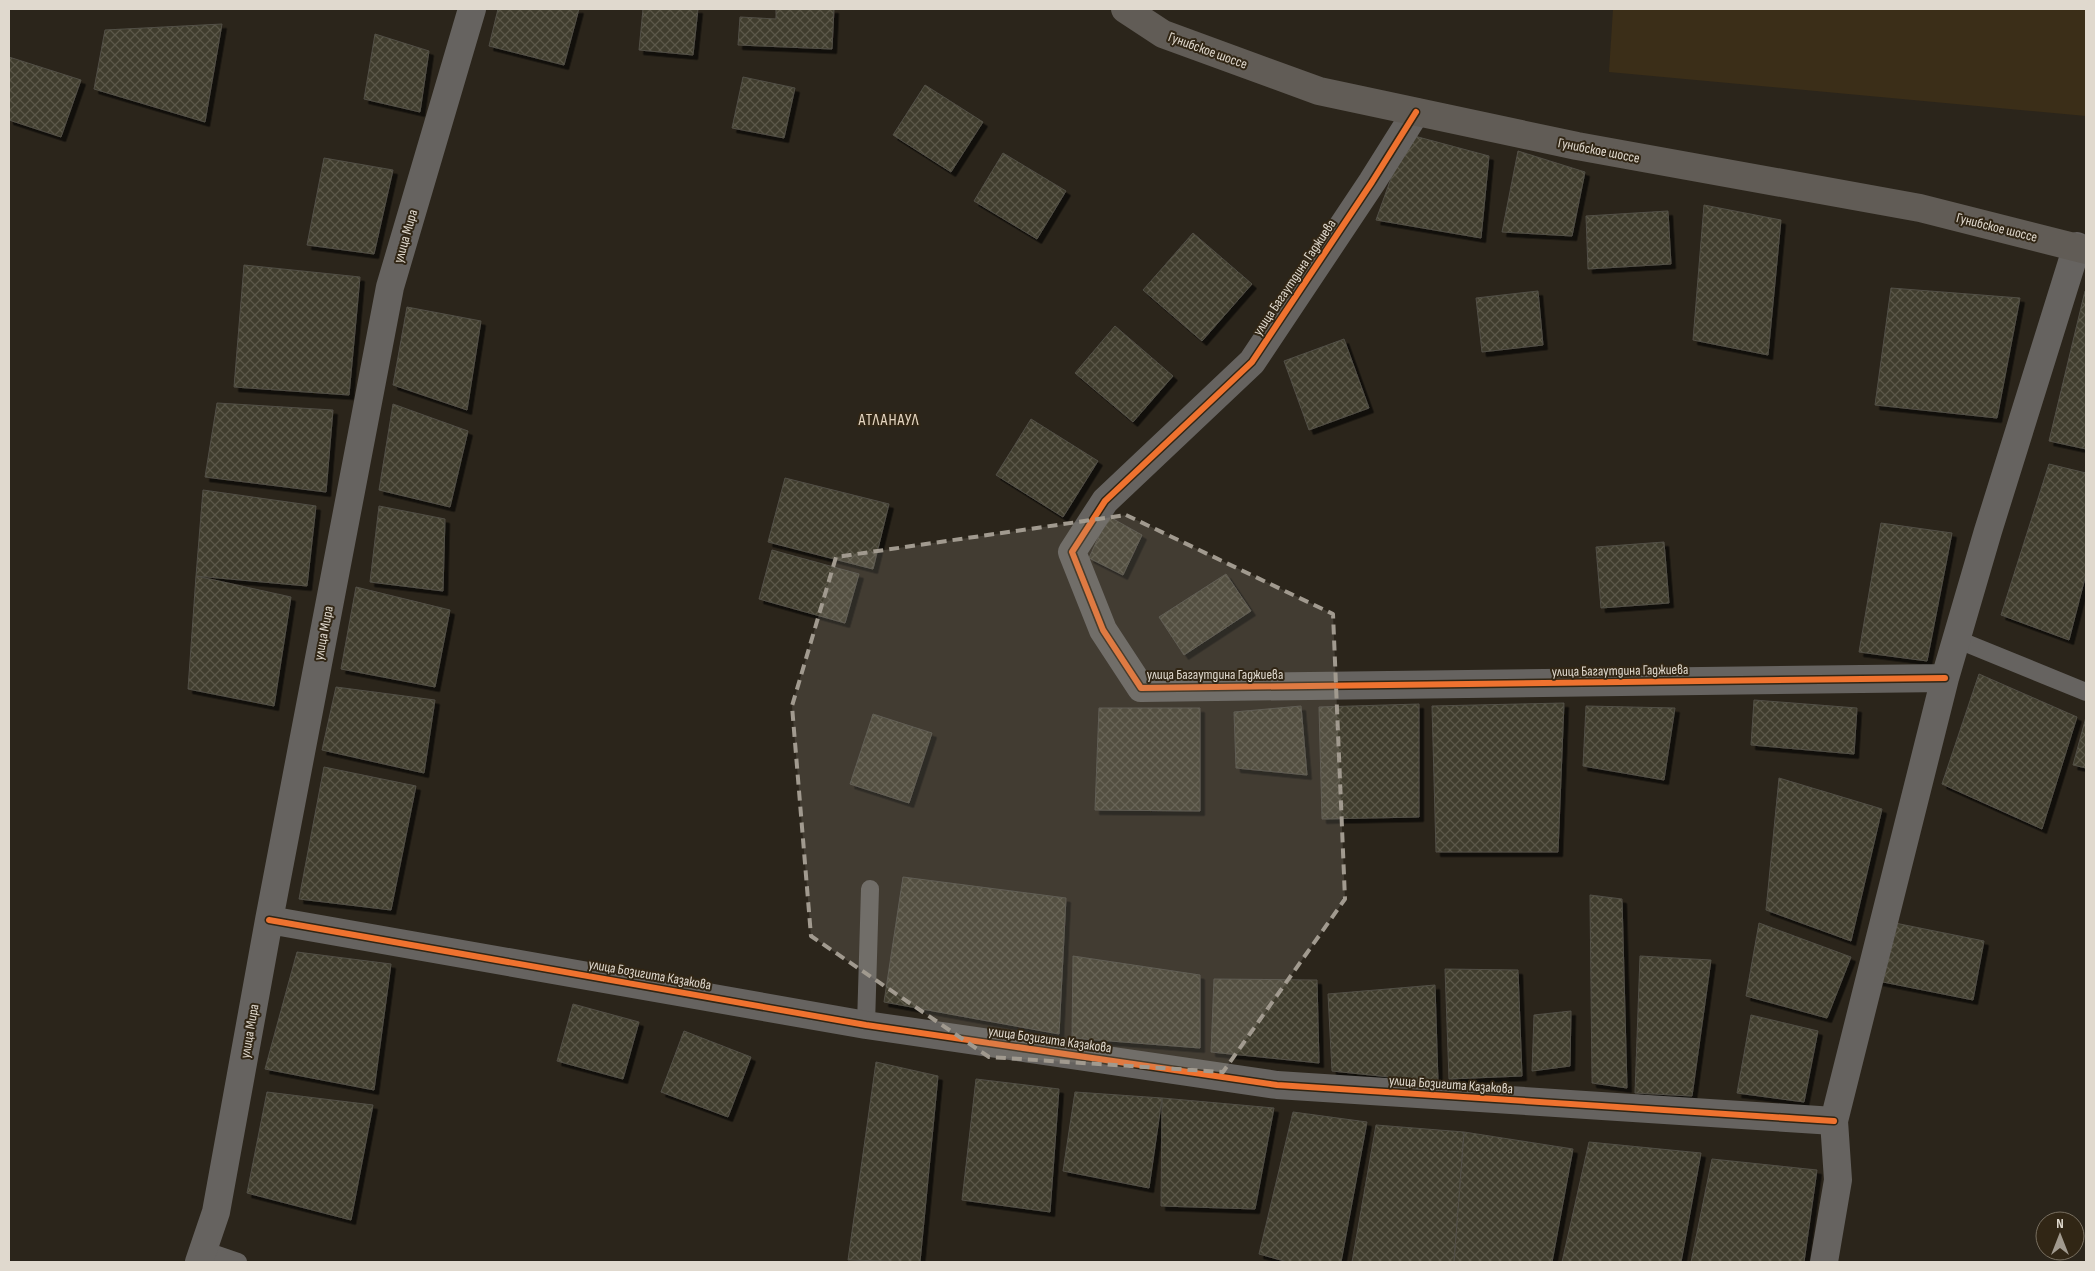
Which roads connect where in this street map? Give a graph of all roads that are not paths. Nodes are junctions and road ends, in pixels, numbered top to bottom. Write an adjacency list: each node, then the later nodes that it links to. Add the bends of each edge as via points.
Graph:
1 (472, 9): 9 (street, улица Мира, via 390,287)
2 (1126, 9): 3 (main road, Гунибское шоссе, via 1164,34 1319,91)
3 (1416, 112): 4 (main road, Гунибское шоссе, via 1577,146 1920,208); 6 (street, улица Багаутдина Гаджиева, via 1252,362 1105,500 1072,552 1103,630 1141,688)
4 (2082, 248): 5 (street)
5 (1956, 639): 6 (street); 7 (lane)
6 (1945, 678): 11 (street)
7 (2086, 692)
8 (870, 889): 10 (lane)
9 (269, 920): 10 (street, улица Бозигита Казакова); 12 (street, улица Мира, via 216,1212)
10 (866, 1025): 11 (street, улица Бозигита Казакова, via 1277,1085)
11 (1834, 1121): 14 (street, via 1838,1180)
12 (201, 1256): 13 (lane)
13 (238, 1262)
14 (1824, 1262)

